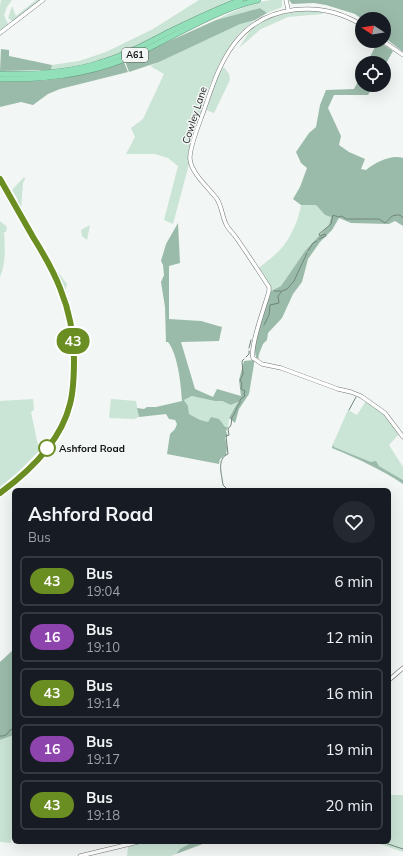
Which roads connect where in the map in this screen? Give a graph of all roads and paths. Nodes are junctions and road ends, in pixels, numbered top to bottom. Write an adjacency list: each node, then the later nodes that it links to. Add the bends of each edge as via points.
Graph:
1 (43, 0): 7 (street)
2 (241, 0): 10 (highway, A61, via 101,63 74,69)
3 (258, 0): 10 (highway, A61, via 217,15 104,67 69,75 24,79)
4 (286, 0): 5 (street)
5 (288, 9): 6 (street, Cowley Lane, via 310,6 331,8); 12 (street, Cowley Lane, via 257,22 229,50 217,73 196,134 190,157 192,166 219,203 226,224 269,287 253,346 253,358 258,362 361,396 385,412)
6 (355, 20)
7 (0, 34)
8 (391, 47): 9 (street)
9 (403, 55)
10 (2, 77)
11 (0, 179): 13 (street, via 60,287 71,329 74,368 70,404 59,432 31,467)
12 (403, 438)
13 (0, 493)
14 (403, 668): 15 (street)
15 (391, 678)
16 (130, 844): 17 (street)
17 (80, 856)

